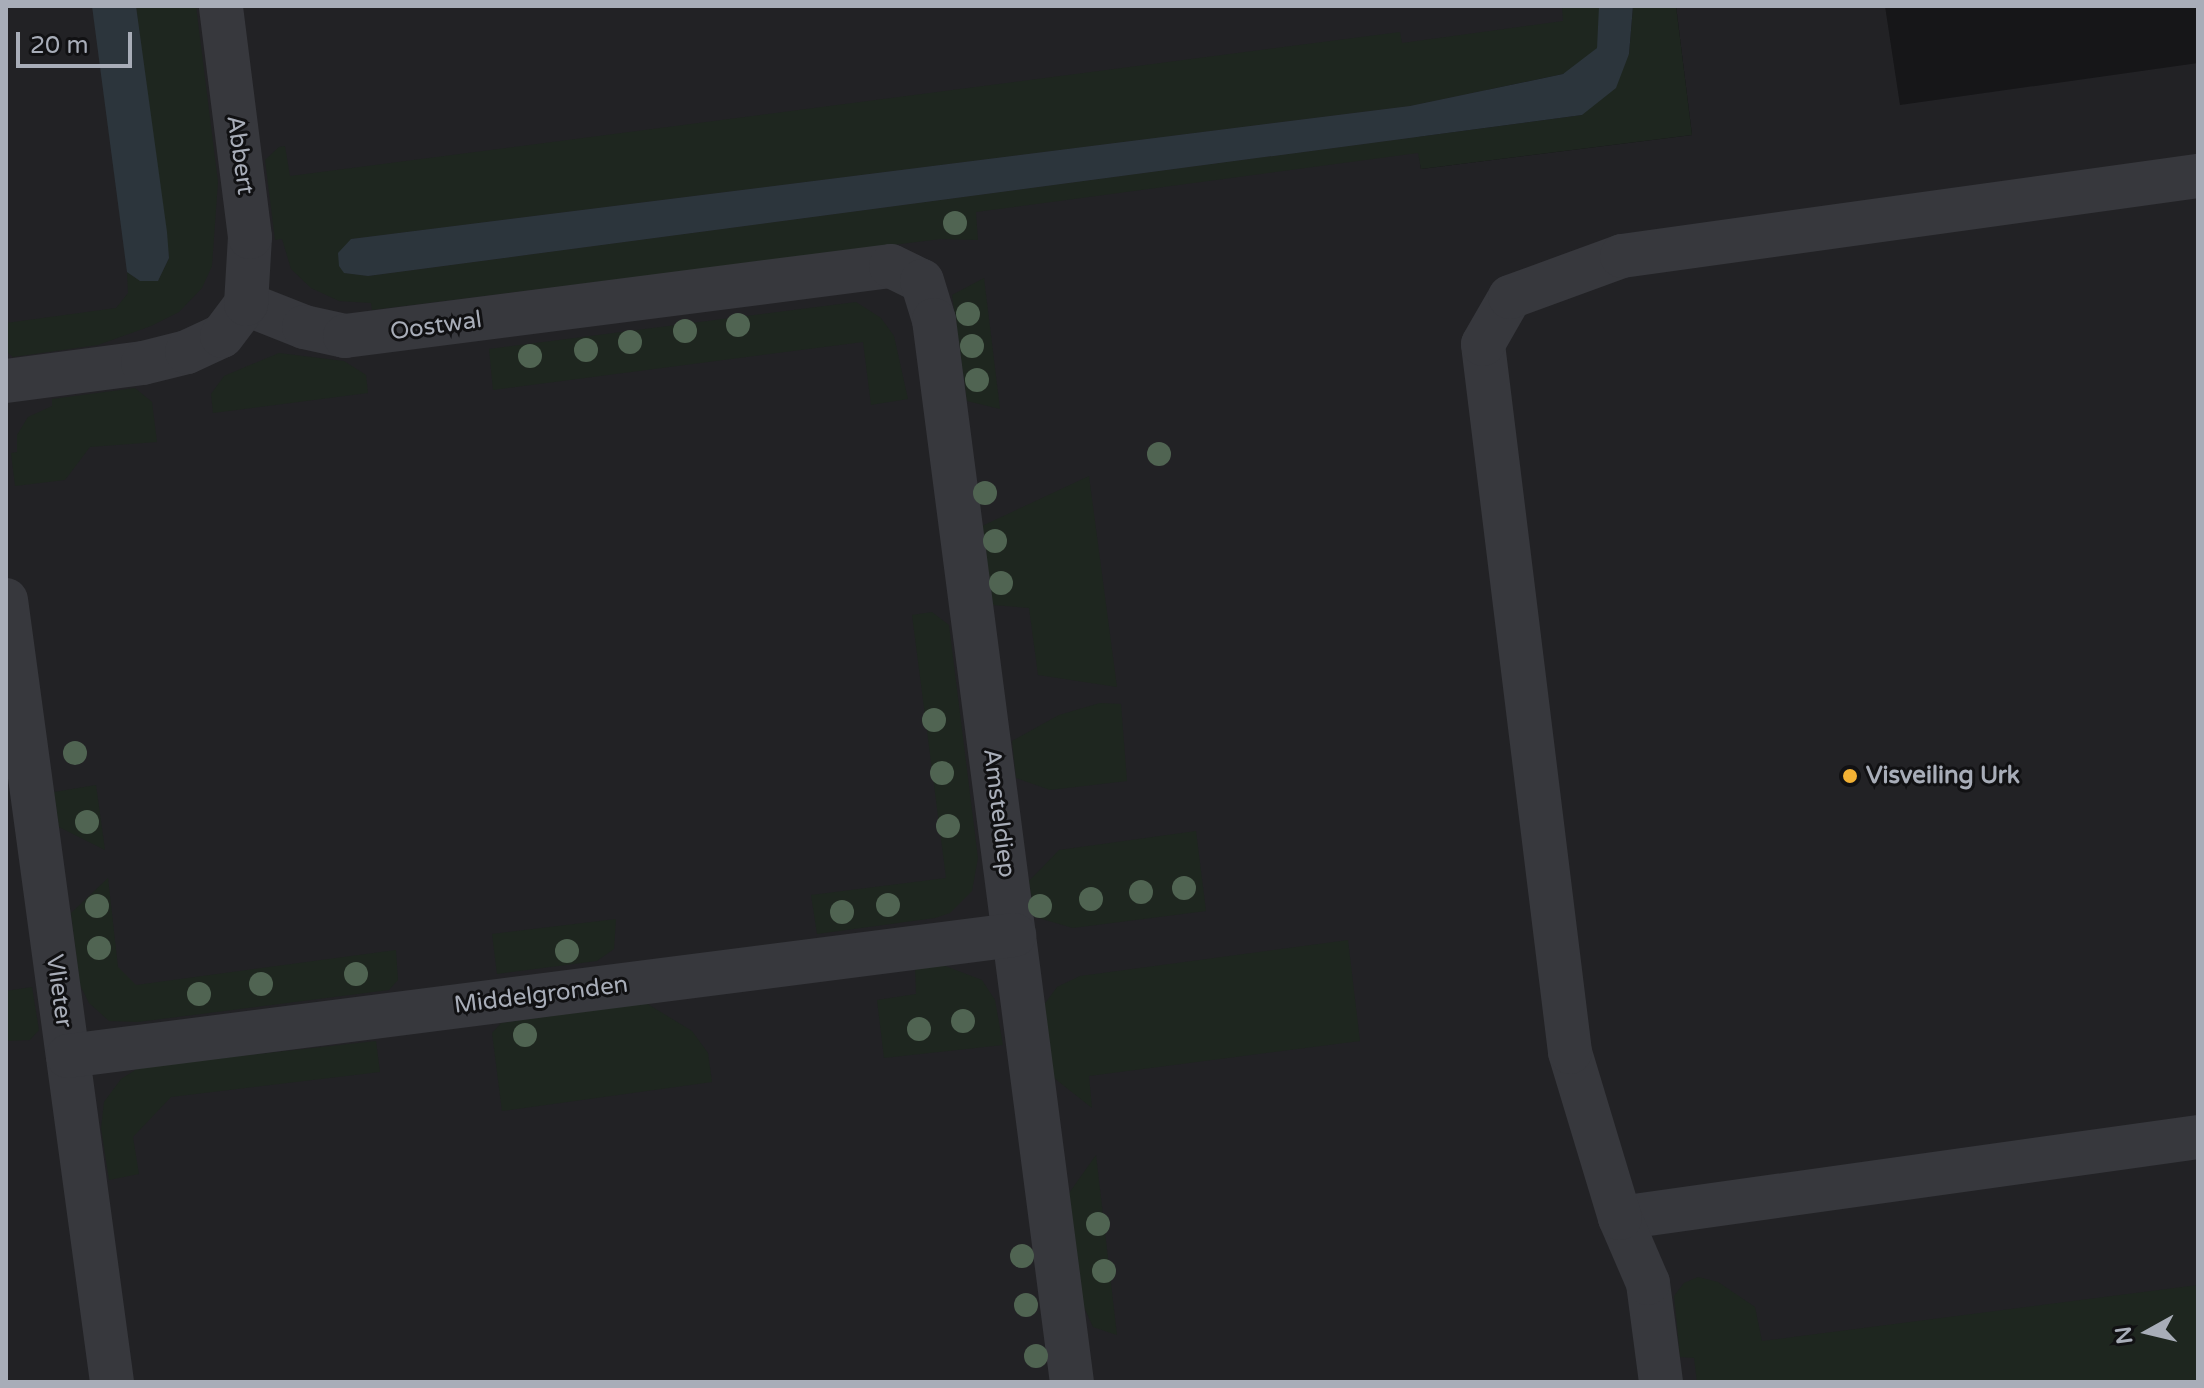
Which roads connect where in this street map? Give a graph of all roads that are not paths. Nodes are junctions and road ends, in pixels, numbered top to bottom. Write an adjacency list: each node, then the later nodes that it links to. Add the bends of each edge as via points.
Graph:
1 (221, 6): 4 (street, Abbert, via 250,237)
2 (2198, 176): 10 (street, via 1622,256 1510,297 1483,344 1570,1052)
3 (891, 266): 4 (street, Oostwal, via 356,335 304,327); 7 (street, Amsteldiep, via 922,281 934,320)
4 (246, 304): 5 (street, via 222,336 187,352)
5 (6, 381)
6 (6, 600): 8 (street, Vlieter)
7 (1014, 935): 8 (street, Middelgronden); 12 (street, Amsteldiep)
8 (68, 1056): 11 (street, Vlieter)
9 (2198, 1137): 10 (street)
10 (1620, 1218): 13 (street, via 1648,1283)
11 (112, 1382)
12 (1072, 1382)
13 (1661, 1382)

